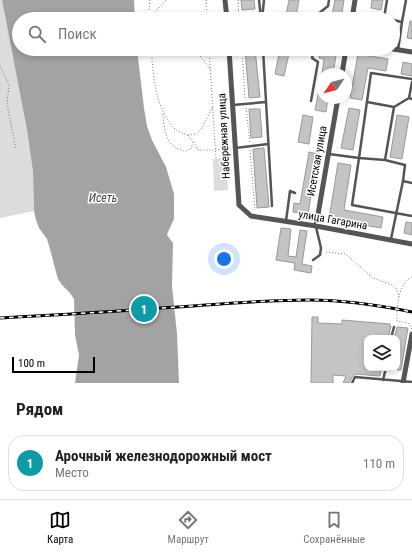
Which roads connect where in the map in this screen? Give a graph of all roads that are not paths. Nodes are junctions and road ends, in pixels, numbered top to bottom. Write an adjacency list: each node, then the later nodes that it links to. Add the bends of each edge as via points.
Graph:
1 (225, 0): 8 (street)
2 (259, 0): 9 (lane)
3 (264, 0): 10 (lane)
4 (329, 0): 11 (lane, via 328,6)
5 (355, 0): 12 (street)
6 (387, 0): 13 (lane)
7 (406, 0): 14 (lane)
8 (226, 12)
9 (260, 12)
10 (262, 12)
11 (320, 12)
12 (353, 12)
13 (385, 12)
14 (402, 22): 15 (lane)
15 (400, 30)
16 (400, 50): 17 (street)
17 (412, 52)
18 (229, 56): 30 (street, Набережная улица)
19 (263, 56): 27 (lane)
20 (312, 56): 26 (lane, via 318,62)
21 (345, 56): 22 (street)
22 (343, 68)
23 (412, 79): 28 (lane, via 371,73)
24 (412, 82): 25 (lane)
25 (411, 98): 31 (lane)
26 (311, 101)
27 (266, 102): 30 (lane); 32 (lane)
28 (367, 102): 31 (lane); 35 (lane)
29 (337, 104): 34 (street, Исетская улица)
30 (232, 105): 33 (street, Набережная улица)
31 (394, 107): 36 (lane)
32 (268, 144): 33 (lane); 40 (lane)
33 (235, 149): 42 (street, Набережная улица, via 239,205)
34 (329, 154): 35 (lane); 45 (street, Исетская улица)
35 (359, 158): 36 (lane); 41 (lane, via 352,205)
36 (385, 160): 37 (lane, via 405,165)
37 (403, 181): 38 (lane); 41 (lane)
38 (412, 183)
39 (295, 193): 44 (lane, via 290,191)
40 (272, 206)
41 (397, 214): 43 (lane); 46 (lane)
42 (251, 216): 44 (street, улица Гагарина)
43 (412, 216)
44 (286, 222): 45 (street, улица Гагарина)
45 (316, 226): 46 (street, улица Гагарина); 48 (lane, via 321,248 320,255)
46 (391, 240): 47 (street, улица Гагарина)
47 (412, 244)
48 (313, 260)
49 (394, 327): 51 (lane)
50 (412, 334): 52 (street)
51 (392, 335)
52 (411, 346): 55 (street)
53 (385, 371): 54 (lane)
54 (383, 380): 55 (lane); 57 (lane, via 355,378)
55 (403, 382): 56 (lane)
56 (412, 382)
57 (352, 383)

